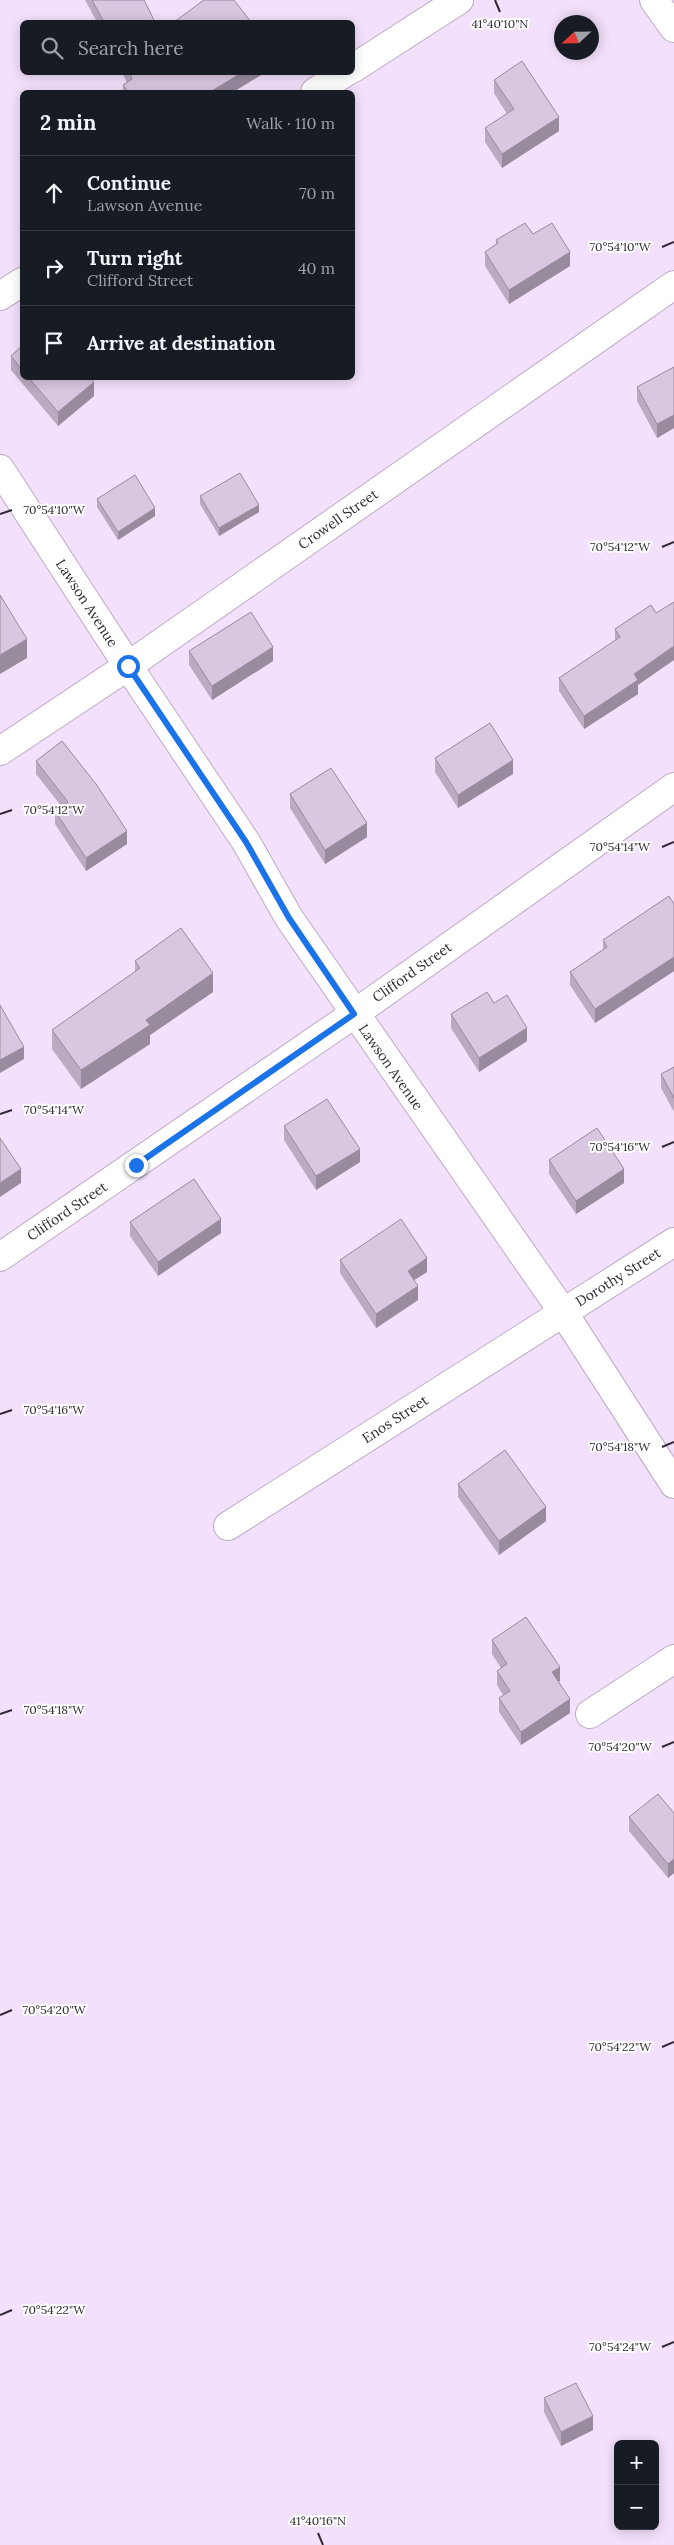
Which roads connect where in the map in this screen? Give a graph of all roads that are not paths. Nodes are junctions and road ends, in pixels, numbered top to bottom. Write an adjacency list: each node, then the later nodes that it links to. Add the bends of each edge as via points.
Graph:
1 (459, 0): 4 (street)
2 (654, 0): 3 (street)
3 (674, 28)
4 (355, 67)
5 (342, 75): 6 (street)
6 (319, 90)
7 (20, 283): 9 (street)
8 (674, 285): 11 (street, Crowell Street)
9 (0, 296)
10 (0, 470): 11 (street, Lawson Avenue)
11 (128, 666): 12 (street, Crowell Street); 14 (street, Lawson Avenue, via 246,842 289,918)
12 (0, 751)
13 (674, 787): 14 (street, Clifford Street)
14 (354, 1014): 16 (street, Clifford Street); 17 (street, Lawson Avenue)
15 (674, 1242): 17 (street, Dorothy Street)
16 (0, 1257)
17 (563, 1312): 18 (street, Lawson Avenue); 19 (street, Enos Street)
18 (674, 1484)
19 (228, 1526)
20 (674, 1659): 21 (street)
21 (590, 1714)

